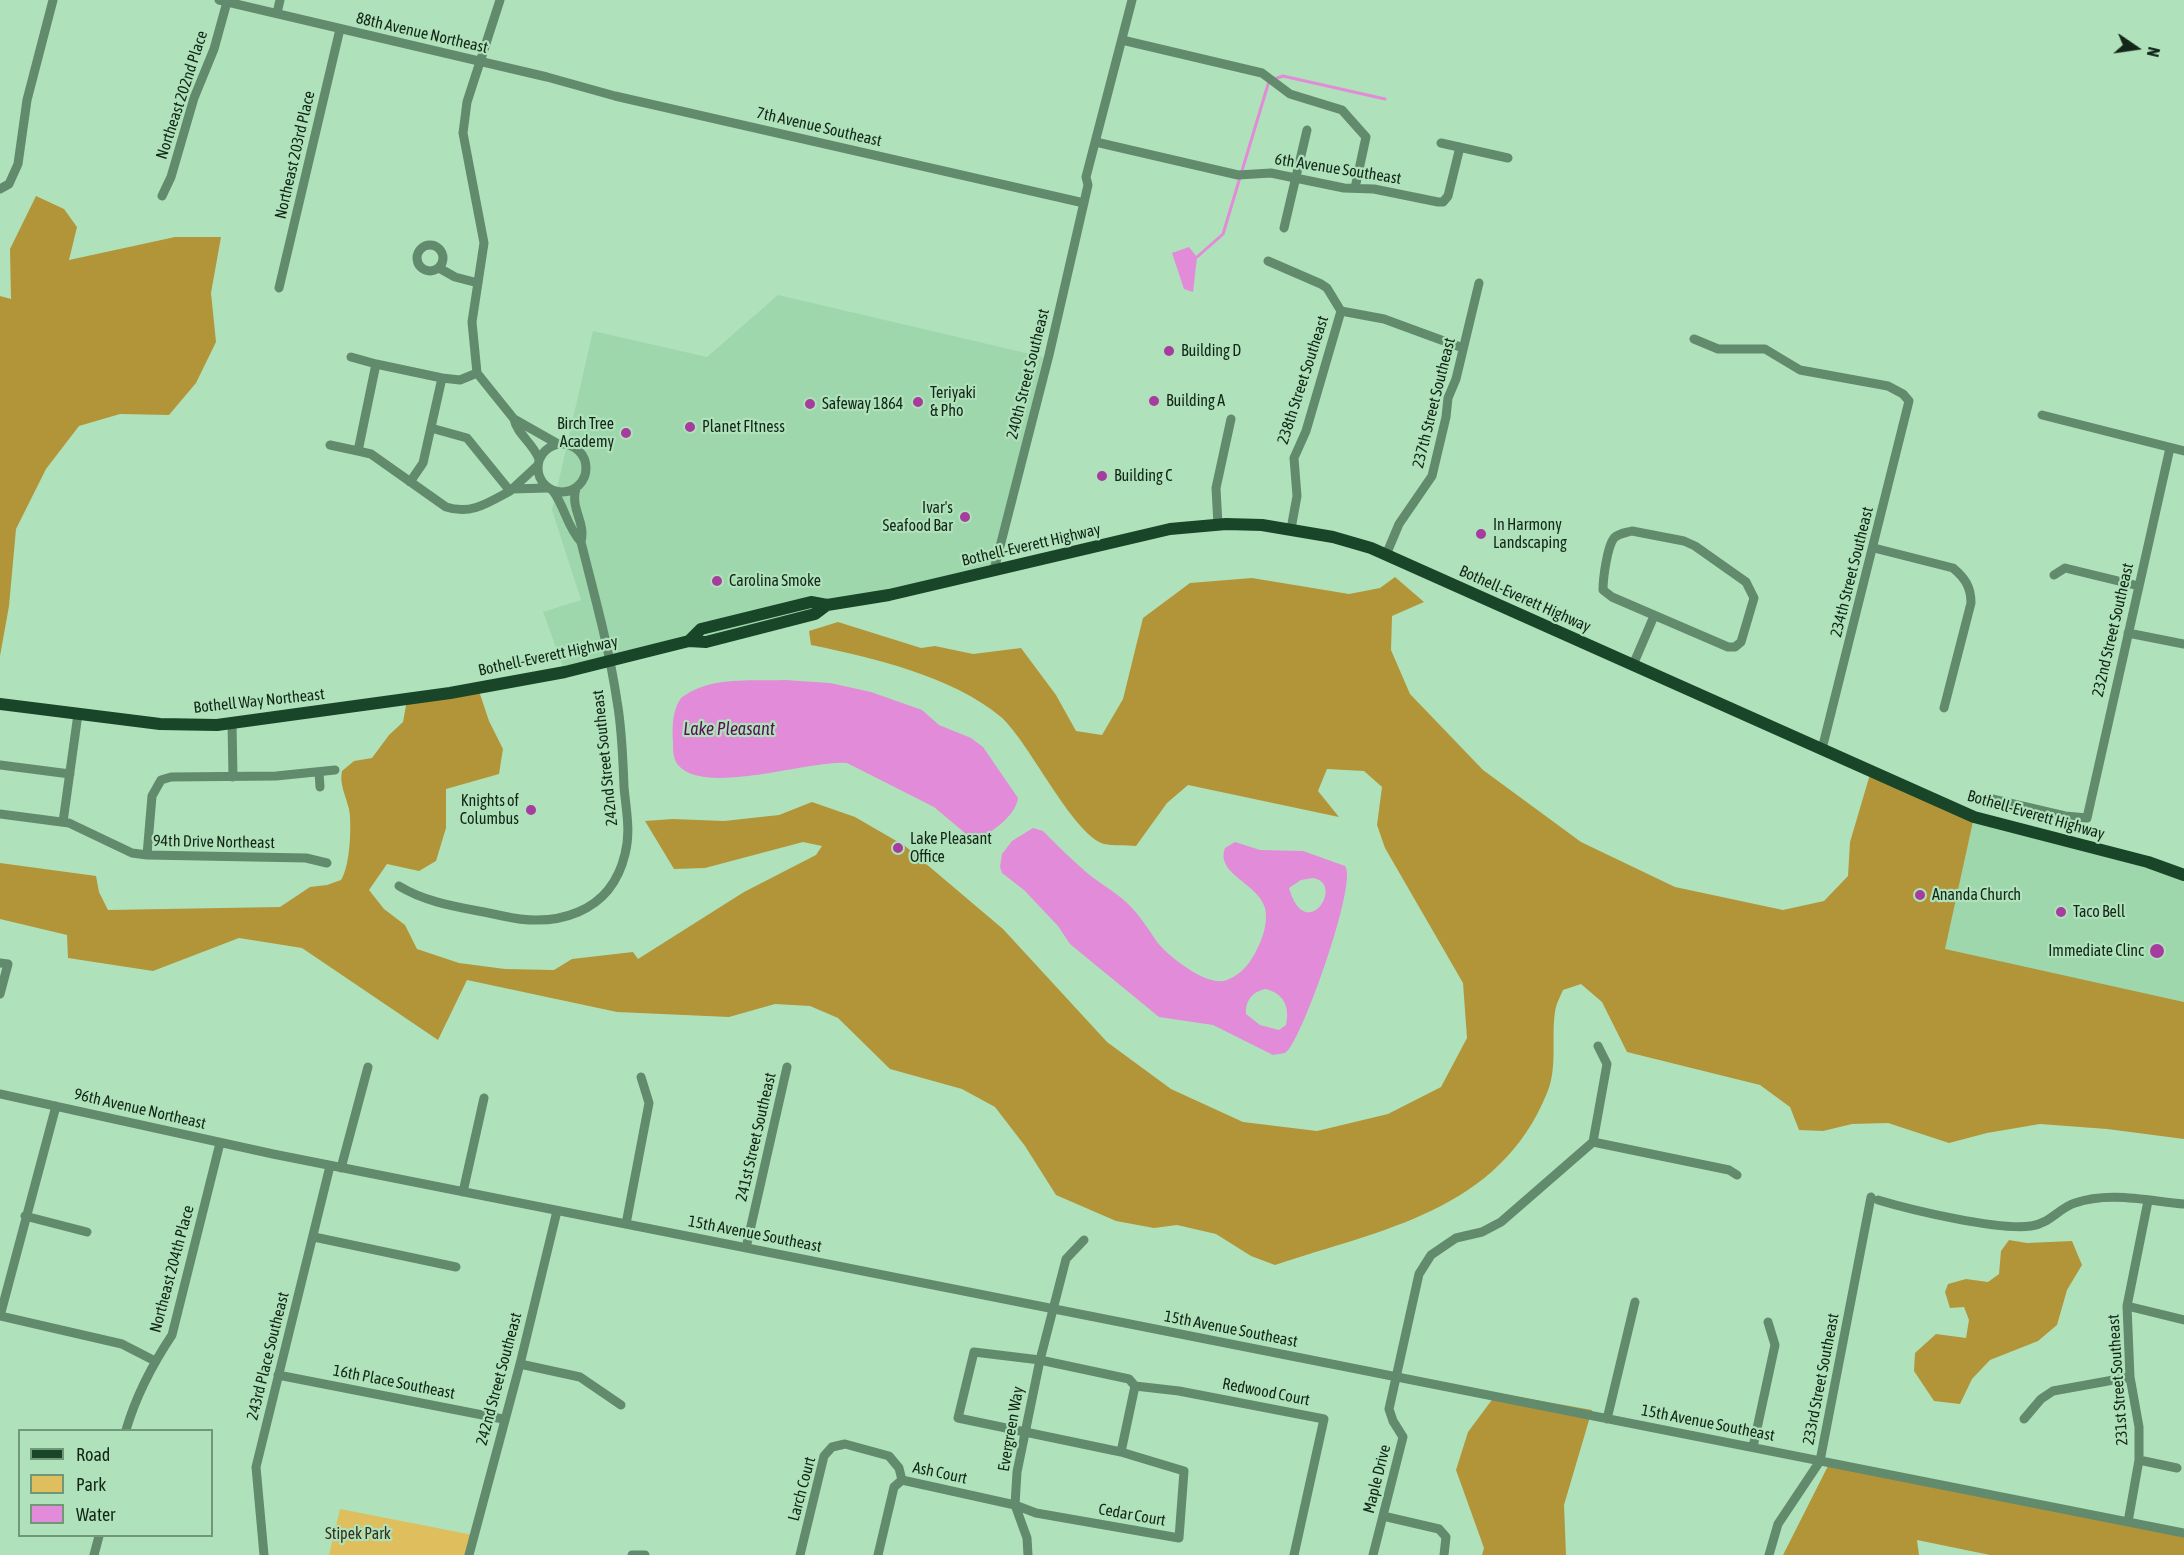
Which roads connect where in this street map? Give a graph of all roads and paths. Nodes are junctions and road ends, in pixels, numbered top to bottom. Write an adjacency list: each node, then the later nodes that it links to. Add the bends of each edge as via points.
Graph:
1 (53, 0): 19 (street, via 27,100 18,164)
2 (280, 0): 6 (street)
3 (500, 0): 9 (street)
4 (1132, 0): 8 (street, 240th Street Southeast)
5 (223, 1): 6 (street, 88th Avenue Northeast); 21 (street, Northeast 202nd Place, via 214,49)
6 (277, 13): 7 (street, 88th Avenue Northeast)
7 (340, 29): 9 (street, 88th Avenue Northeast); 28 (street, Northeast 203rd Place)
8 (1122, 40): 11 (street, 240th Street Southeast); 20 (street, via 1262,73 1298,97 1342,110 1366,136)
9 (480, 62): 10 (street, 88th Avenue Northeast); 26 (street, via 462,133 484,243)
10 (547, 77): 22 (street, 7th Avenue Southeast)
11 (1103, 120): 13 (street, 240th Street Southeast); 18 (street, 240th Street Southeast, via 1086,177)
12 (1307, 130): 17 (street)
13 (1100, 143): 17 (street, 6th Avenue Southeast, via 1243,175 1270,173); 18 (street, 240th Street Southeast, via 1093,178)
14 (1441, 143): 15 (street)
15 (1460, 147): 16 (street); 20 (street, 6th Avenue Southeast, via 1448,196 1443,202)
16 (1508, 158)
17 (1295, 178): 20 (street, 6th Avenue Southeast); 23 (street)
18 (1088, 184): 22 (street, 240th Street Southeast)
19 (4, 187)
20 (1355, 188)
21 (162, 196)
22 (1084, 203): 55 (street, 240th Street Southeast)
23 (1284, 228)
24 (1268, 261): 29 (street, via 1327,288)
25 (439, 268): 26 (street)
26 (478, 283): 34 (street, via 472,322)
27 (1479, 283): 31 (street, 237th Street Southeast)
28 (279, 288)
29 (1341, 311): 31 (street, via 1384,319); 51 (street, 238th Street Southeast, via 1306,431 1294,458 1297,496)
30 (1694, 339): 53 (street, 234th Street Southeast, via 1718,349 1765,349 1800,370 1888,386 1903,394 1909,401)
31 (1463, 348): 54 (street, 237th Street Southeast, via 1432,476 1399,524)
32 (351, 357): 33 (street)
33 (376, 364): 35 (street); 43 (street)
34 (477, 373): 35 (street, via 459,380); 37 (street)
35 (442, 378): 39 (street)
36 (2042, 415): 42 (street)
37 (514, 418): 40 (street); 45 (street, via 516,428 534,446)
38 (1231, 419): 50 (street, via 1216,488)
39 (431, 428): 46 (street, via 423,463); 49 (street, via 467,438)
40 (558, 444): 45 (street, via 550,447); 47 (street, via 573,447 584,459 585,475)
41 (330, 445): 43 (street)
42 (2170, 448): 44 (street); 57 (street, 232nd Street Southeast)
43 (358, 451): 46 (street, via 371,454)
44 (2184, 451)
45 (538, 463): 48 (street, via 538,475); 49 (street)
46 (410, 482): 49 (street, via 457,511 481,507)
47 (576, 488): 48 (street); 52 (street, 242nd Street Southeast, via 574,508 584,530)
48 (550, 489): 49 (street); 52 (street, 242nd Street Southeast, via 562,503 572,531)
49 (511, 490)
50 (1218, 525): 51 (main road, Bothell-Everett Highway); 55 (main road, Bothell-Everett Highway, via 1170,529)
51 (1291, 529): 54 (main road, Bothell-Everett Highway, via 1333,537)
52 (581, 542): 61 (street, 242nd Street Southeast)
53 (1874, 548): 65 (street, via 1953,568 1971,592); 68 (street, 234th Street Southeast)
54 (1386, 555): 62 (main road, Bothell-Everett Highway)
55 (994, 570): 61 (main road, Bothell-Everett Highway, via 889,595 827,605 811,602 701,629 689,642)
56 (2054, 575): 57 (street, via 2065,568)
57 (2139, 586): 59 (street, 232nd Street Southeast)
58 (1654, 616): 58 (street, via 1603,590 1612,540 1620,533 1632,531 1684,541 1746,582 1754,598 1741,642 1735,647); 62 (street)
59 (2128, 633): 60 (street); 75 (street, 232nd Street Southeast, via 2087,818)
60 (2184, 644)
61 (609, 661): 63 (main road, Bothell-Everett Highway); 81 (street, 242nd Street Southeast, via 617,700 629,825 625,858 604,894 576,914 557,920 531,921 420,898)
62 (1633, 665): 68 (main road, Bothell-Everett Highway)
63 (450, 693): 67 (main road, Bothell Way Northeast)
64 (0, 704): 66 (main road, Bothell Way Northeast)
65 (1944, 708)
66 (78, 714): 67 (main road, Bothell Way Northeast, via 186,726); 72 (street)
67 (232, 723): 73 (street)
68 (1822, 749): 80 (main road, Bothell-Everett Highway, via 1974,817)
69 (0, 765): 72 (street)
70 (335, 770): 71 (street)
71 (319, 772): 73 (street); 74 (street)
72 (70, 774): 77 (street)
73 (233, 777): 78 (street, via 171,777 155,786)
74 (321, 787)
75 (1988, 798)
76 (0, 814): 77 (street, 94th Drive Northeast)
77 (63, 822): 78 (street, 94th Drive Northeast, via 132,853)
78 (147, 855): 79 (street, 94th Drive Northeast, via 306,858)
79 (327, 863)
80 (2184, 875)
81 (399, 886)
82 (4, 964): 83 (street)
83 (0, 994)
84 (1598, 1046): 91 (street, via 1607,1064)
85 (368, 1067): 95 (street)
86 (787, 1067): 106 (street, 241st Street Southeast)
87 (641, 1077): 102 (street, via 649,1103)
88 (0, 1094): 90 (street, 96th Avenue Northeast)
89 (484, 1098): 97 (street)
90 (56, 1106): 92 (street, 96th Avenue Northeast); 101 (street)
91 (1593, 1142): 96 (street, via 1729,1170); 118 (street, Maple Drive, via 1501,1222 1482,1232 1456,1238 1431,1256 1419,1274)
92 (220, 1143): 93 (street, 96th Avenue Northeast); 115 (street, Northeast 204th Place, via 172,1335)
93 (273, 1154): 94 (street, 15th Avenue Southeast)
94 (330, 1166): 95 (street, 15th Avenue Southeast); 104 (street, 243rd Place Southeast)
95 (341, 1168): 97 (street, 15th Avenue Southeast)
96 (1737, 1175)
97 (463, 1192): 100 (street, 15th Avenue Southeast)
98 (2148, 1201): 99 (street); 109 (street, 231st Street Southeast); 130 (street, 233rd Street Southeast, via 2087,1199 2043,1223 2003,1227 1875,1199)
99 (2184, 1204)
100 (557, 1211): 102 (street, 15th Avenue Southeast); 116 (street, 242nd Street Southeast)
101 (25, 1216): 103 (street); 111 (street)
102 (626, 1224): 106 (street, 15th Avenue Southeast)
103 (87, 1232)
104 (314, 1237): 107 (street); 117 (street, 243rd Place Southeast)
105 (1084, 1240): 110 (street, Evergreen Way, via 1066,1259)
106 (746, 1248): 110 (street, 15th Avenue Southeast)
107 (456, 1267)
108 (1635, 1302): 123 (street)
109 (2127, 1306): 112 (street); 119 (street, 231st Street Southeast)
110 (1054, 1309): 114 (street, Evergreen Way); 118 (street, 15th Avenue Southeast)
111 (0, 1316): 115 (street, via 122,1344)
112 (2184, 1320)
113 (1768, 1322): 127 (street, via 1775,1345)
114 (1040, 1360): 120 (street, via 1129,1379); 126 (street, Evergreen Way); 126 (street, via 974,1352 958,1418)
115 (155, 1361): 125 (street, Northeast 204th Place)
116 (520, 1364): 121 (street, via 580,1377); 122 (street, 242nd Street Southeast)
117 (278, 1375): 122 (street, 16th Place Southeast); 139 (street, 243rd Place Southeast, via 256,1467)
118 (1396, 1377): 123 (street, 15th Avenue Southeast); 134 (street, Maple Drive, via 1389,1408 1403,1437)
119 (2130, 1377): 124 (street, via 2053,1391); 129 (street, 231st Street Southeast, via 2139,1427)
120 (1136, 1386): 128 (street); 146 (street, Redwood Court, via 1179,1390 1324,1419)
121 (621, 1405)
122 (503, 1419): 140 (street, 242nd Street Southeast)
123 (1607, 1419): 127 (street, 15th Avenue Southeast)
124 (2024, 1419)
125 (127, 1429)
126 (1024, 1432): 128 (street); 133 (street, Evergreen Way)
127 (1753, 1447): 130 (street, 15th Avenue Southeast)
128 (1121, 1452): 133 (street, Cedar Court, via 1184,1471 1179,1538 1036,1513)
129 (2139, 1460): 131 (street); 135 (street, 231st Street Southeast)
130 (1820, 1461): 135 (street, 15th Avenue Southeast); 149 (street, 233rd Street Southeast, via 1778,1524)
131 (2177, 1468)
132 (902, 1480): 133 (street, Ash Court); 143 (street, Larch Court, via 899,1468 889,1456 844,1444 832,1447 824,1456); 144 (street, Ash Court, via 894,1487)
133 (1015, 1505): 145 (street, Evergreen Way, via 1027,1538)
134 (1383, 1516): 147 (street, Maple Drive); 148 (street, via 1439,1529 1446,1537)
135 (2128, 1522): 136 (street, 15th Avenue Southeast)
136 (2184, 1533)
137 (99, 1537): 138 (street)
138 (93, 1555)
139 (264, 1555)
140 (469, 1555)
141 (633, 1555): 142 (street)
142 (645, 1555)
143 (800, 1555)
144 (878, 1555)
145 (1028, 1555)
146 (1294, 1555)
147 (1373, 1555)
148 (1444, 1555)
149 (1769, 1555)

